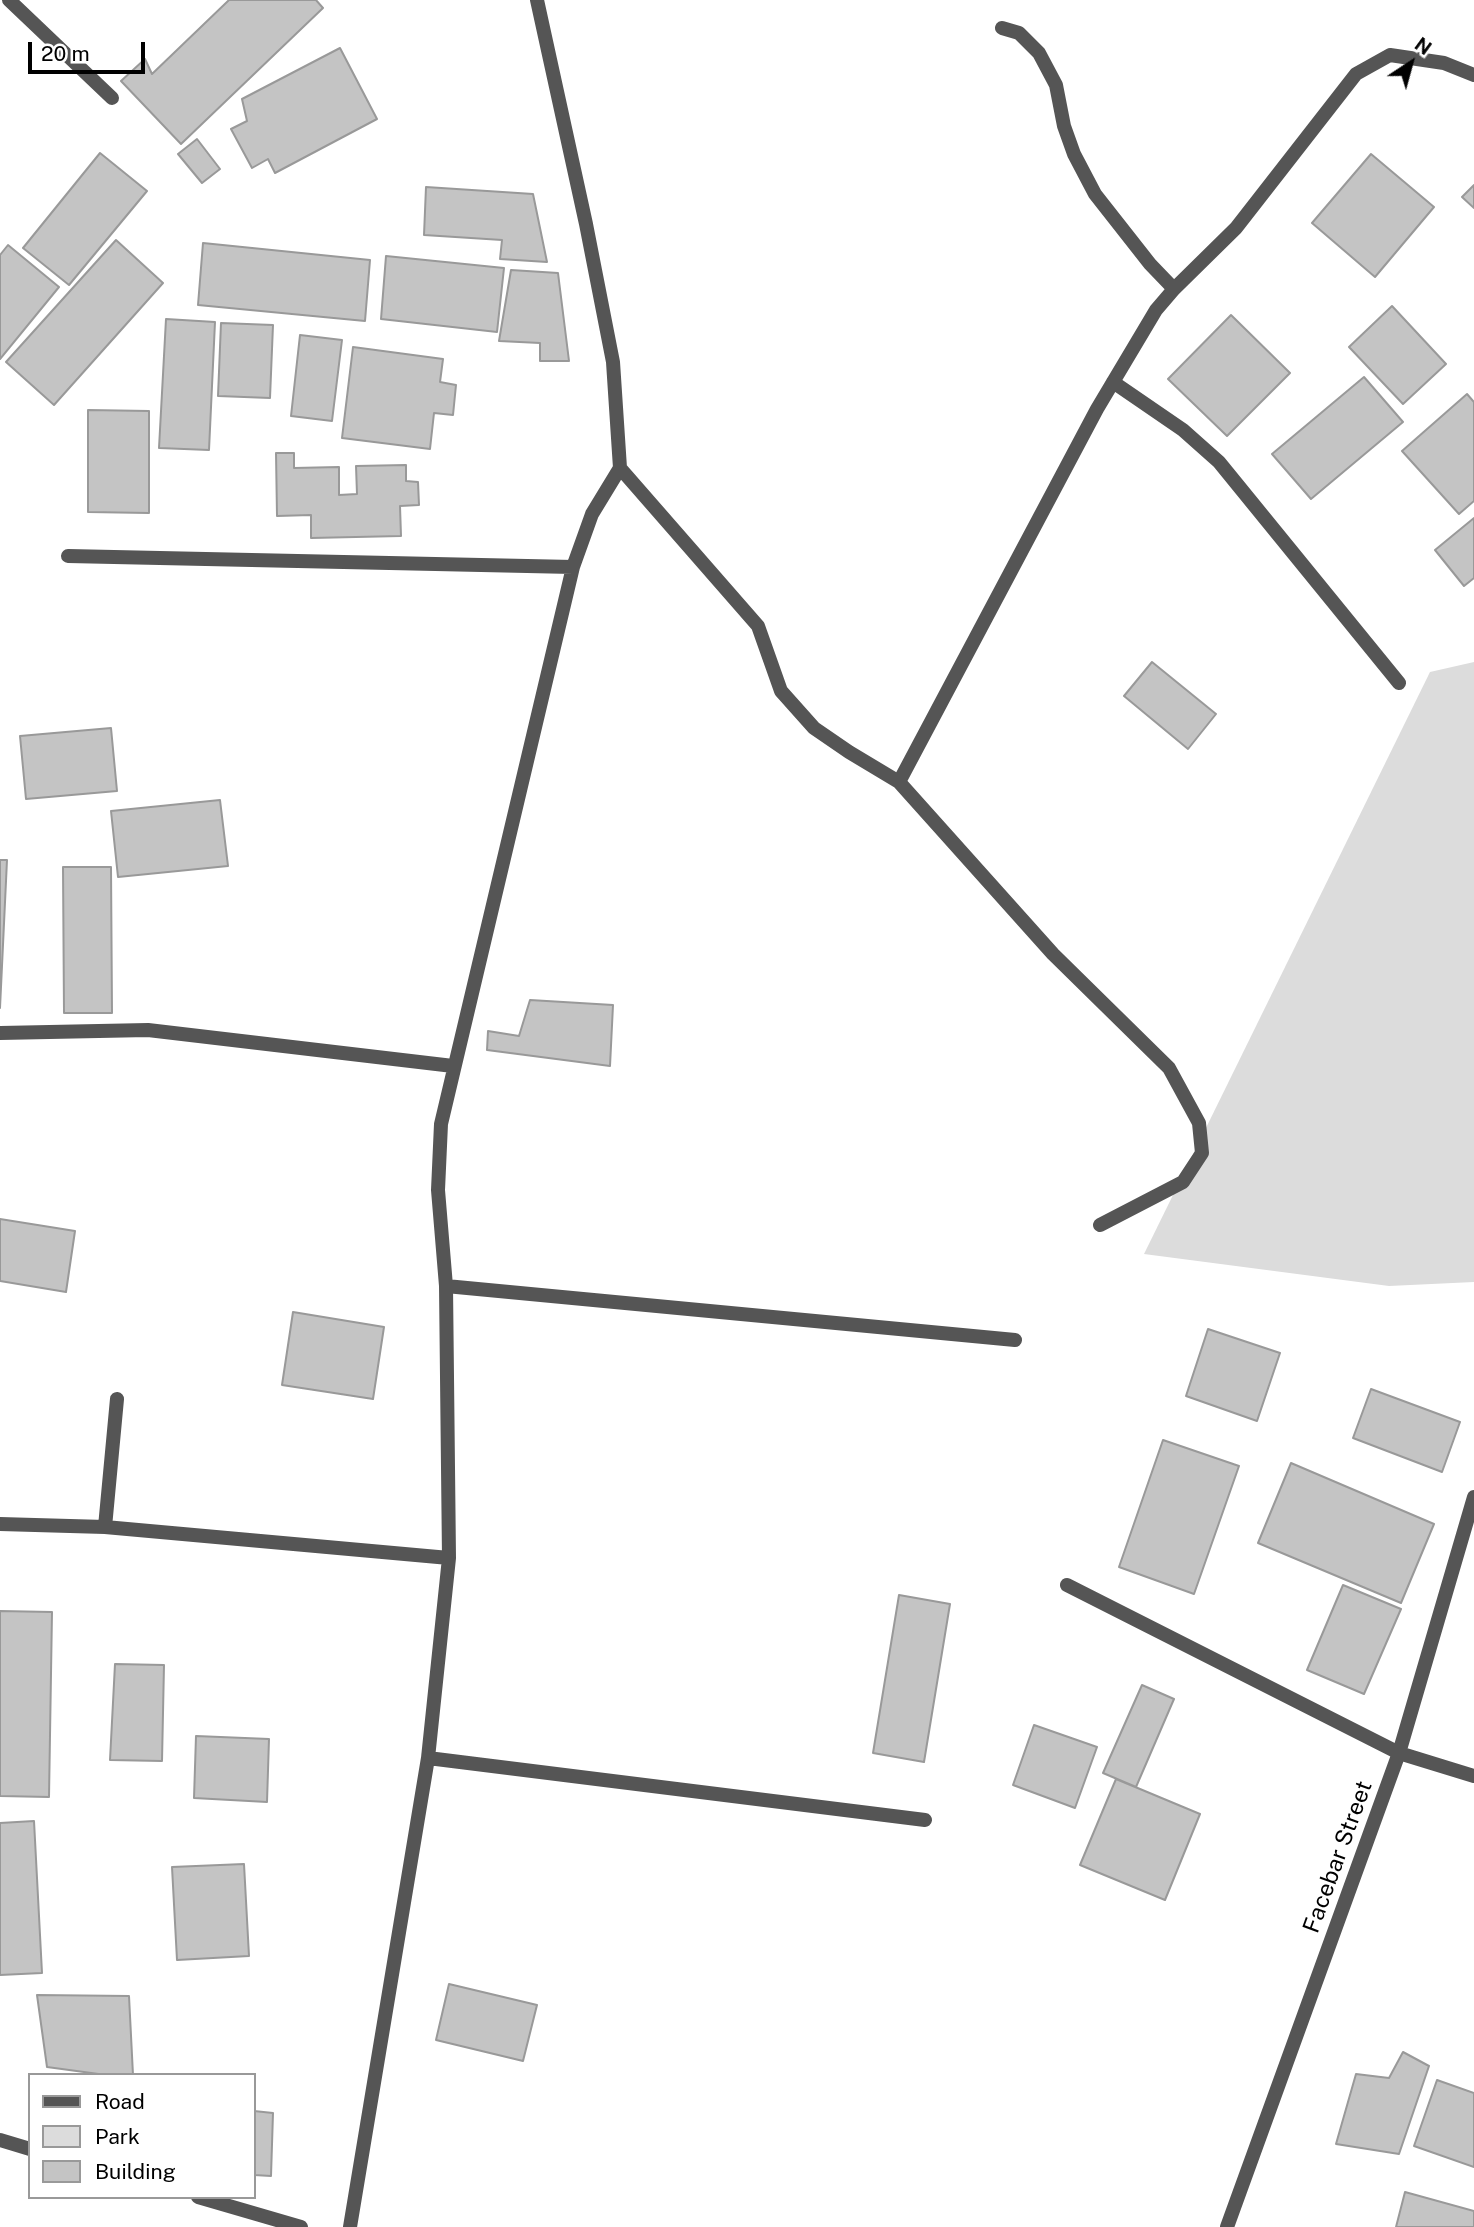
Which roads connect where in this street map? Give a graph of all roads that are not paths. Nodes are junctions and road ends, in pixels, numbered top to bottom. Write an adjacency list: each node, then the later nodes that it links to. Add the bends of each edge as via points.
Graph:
1 (9, 0): 5 (street)
2 (537, 0): 8 (street, via 613,362)
3 (1002, 28): 6 (street, via 1019,33 1039,53 1056,85 1074,153 1095,194)
4 (1474, 75): 6 (street, via 1444,63 1390,55 1356,74 1236,228)
5 (112, 98)
6 (1174, 289): 7 (street, via 1156,310)
7 (1113, 382): 11 (street, via 1183,430 1219,462); 12 (street)
8 (620, 468): 10 (street, via 592,514); 12 (street, via 758,626 781,691 814,728)
9 (68, 556): 10 (street)
10 (573, 567): 14 (street)
11 (1399, 682)
12 (900, 782): 15 (street, via 1052,954 1168,1068 1199,1123 1202,1153 1183,1182)
13 (0, 1033): 14 (street, via 148,1030)
14 (453, 1066): 16 (street, via 441,1124 438,1190)
15 (1100, 1225)
16 (446, 1286): 17 (street); 22 (street)
17 (1015, 1340)
18 (117, 1399): 21 (street)
19 (1474, 1497): 24 (street, Facebar Street)
20 (0, 1524): 21 (street)
21 (105, 1527): 22 (street)
22 (449, 1558): 25 (street)
23 (1067, 1585): 24 (street)
24 (1399, 1753): 26 (street); 33 (street, Facebar Street)
25 (428, 1758): 27 (street); 32 (street)
26 (1474, 1776)
27 (925, 1820)
28 (0, 2140): 29 (street)
29 (28, 2148)
30 (205, 2199): 31 (street)
31 (301, 2227)
32 (350, 2227)
33 (1227, 2227)

